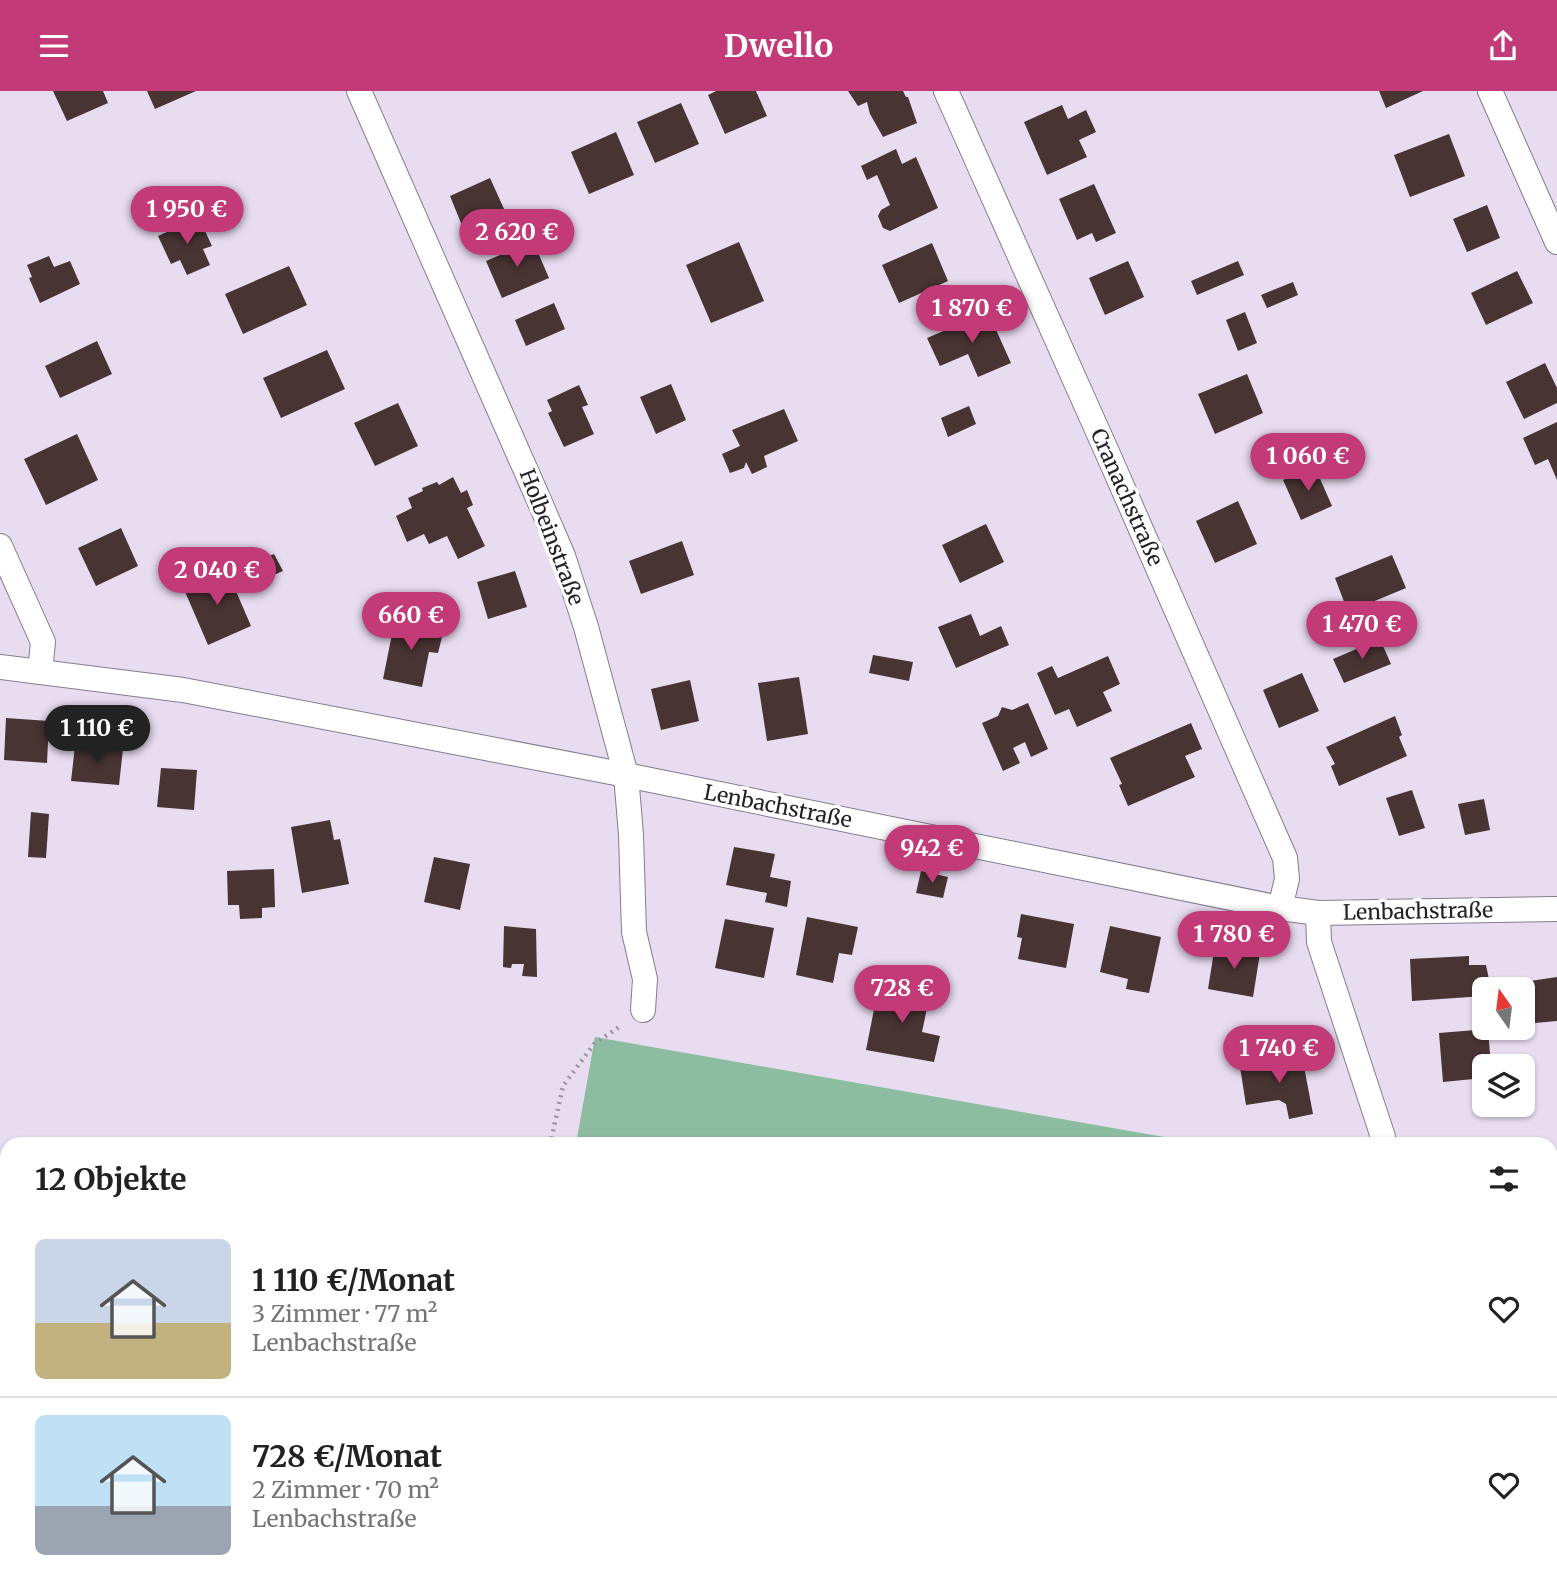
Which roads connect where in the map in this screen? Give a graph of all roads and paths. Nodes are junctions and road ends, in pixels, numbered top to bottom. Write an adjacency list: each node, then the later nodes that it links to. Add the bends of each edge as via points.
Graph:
1 (359, 91): 8 (street, Holbeinstraße, via 563,556)
2 (946, 91): 9 (street, Cranachstraße, via 1285,858 1287,879)
3 (1490, 91): 4 (street)
4 (1557, 242)
5 (0, 546): 7 (street, via 43,642)
6 (0, 667): 7 (street, Lenbachstraße)
7 (40, 672): 8 (street, Lenbachstraße, via 183,690)
8 (626, 775): 9 (street, Lenbachstraße); 12 (street, Holbeinstraße, via 634,932 645,979)
9 (1280, 908): 11 (street, Lenbachstraße)
10 (1557, 909): 11 (street, Lenbachstraße)
11 (1318, 913): 14 (street, via 1318,942)
12 (643, 1010): 13 (path, via 641,1019 628,1020 594,1044 563,1086)
13 (552, 1137)
14 (1383, 1137)

